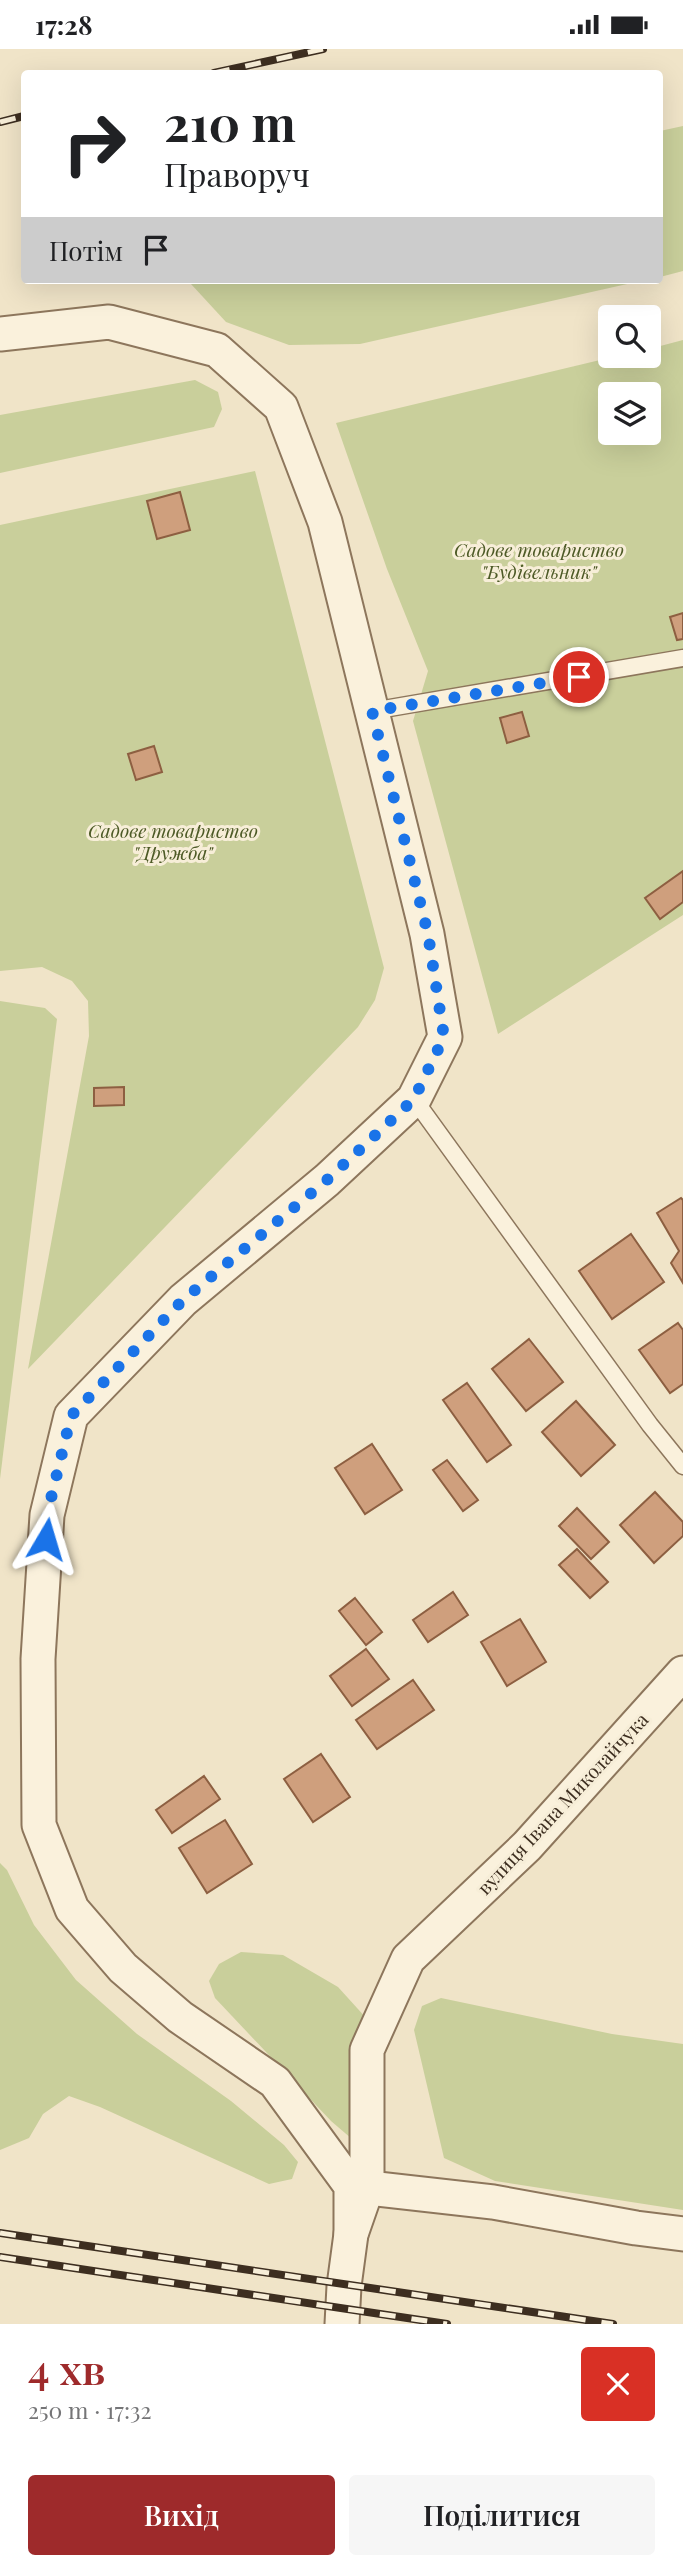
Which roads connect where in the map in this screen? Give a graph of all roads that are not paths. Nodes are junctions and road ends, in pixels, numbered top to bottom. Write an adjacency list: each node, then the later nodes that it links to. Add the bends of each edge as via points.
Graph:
1 (0, 334): 3 (street, via 109,322 216,350 281,407 325,522)
2 (683, 658): 3 (lane)
3 (372, 711): 4 (street, via 428,934 444,1037)
4 (414, 1099): 5 (lane); 7 (street, via 327,1180 183,1300 71,1416 47,1515 38,1659 39,1825 72,1909 123,1968 180,2017 275,2082)
5 (683, 1466)
6 (683, 1673): 7 (street, вулиця Івана Миколайчука, via 527,1846 408,1959 367,2050)
7 (359, 2187): 8 (street, via 493,2202); 9 (street)
8 (683, 2234)
9 (342, 2324)

